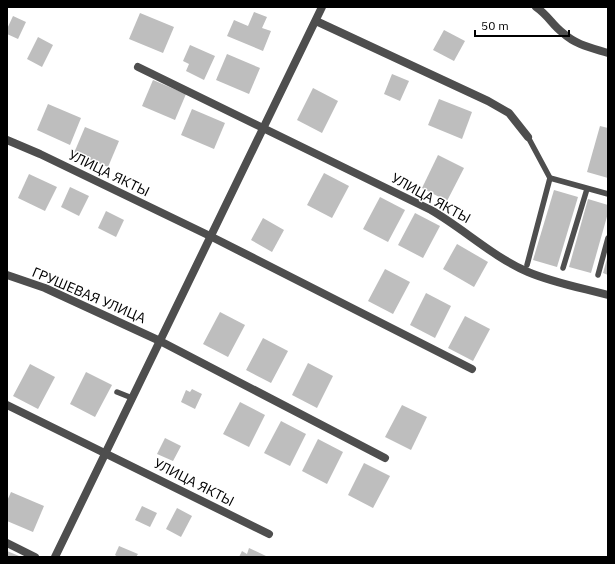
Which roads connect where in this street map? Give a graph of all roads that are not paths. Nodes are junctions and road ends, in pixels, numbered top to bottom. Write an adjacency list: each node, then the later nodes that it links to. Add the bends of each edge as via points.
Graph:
1 (322, 7): 3 (street)
2 (536, 7): 4 (street, via 548,15 561,32 574,42)
3 (316, 21): 6 (street); 7 (street, via 488,101 509,113)
4 (608, 53)
5 (138, 67): 6 (street, УЛИЦА ЯКТЫ)
6 (264, 128): 12 (street); 18 (street, УЛИЦА ЯКТЫ, via 431,210 528,272)
7 (528, 137): 9 (lane)
8 (7, 140): 12 (street, УЛИЦА ЯКТЫ)
9 (550, 178): 10 (lane); 14 (lane)
10 (587, 189): 11 (lane); 15 (lane)
11 (608, 194)
12 (210, 236): 19 (street); 20 (street, УЛИЦА ЯКТЫ)
13 (608, 238): 17 (lane)
14 (527, 265)
15 (563, 268)
16 (7, 275): 19 (street, ГРУШЕВАЯ УЛИЦА, via 45,288)
17 (598, 275)
18 (608, 295)
19 (160, 341): 22 (street); 25 (street)
20 (472, 369)
21 (117, 392): 22 (lane)
22 (132, 398): 24 (street)
23 (7, 405): 24 (street, УЛИЦА ЯКТЫ)
24 (106, 453): 26 (street, УЛИЦА ЯКТЫ); 29 (street)
25 (385, 458)
26 (269, 534)
27 (7, 543): 28 (street)
28 (35, 557)
29 (55, 557)

